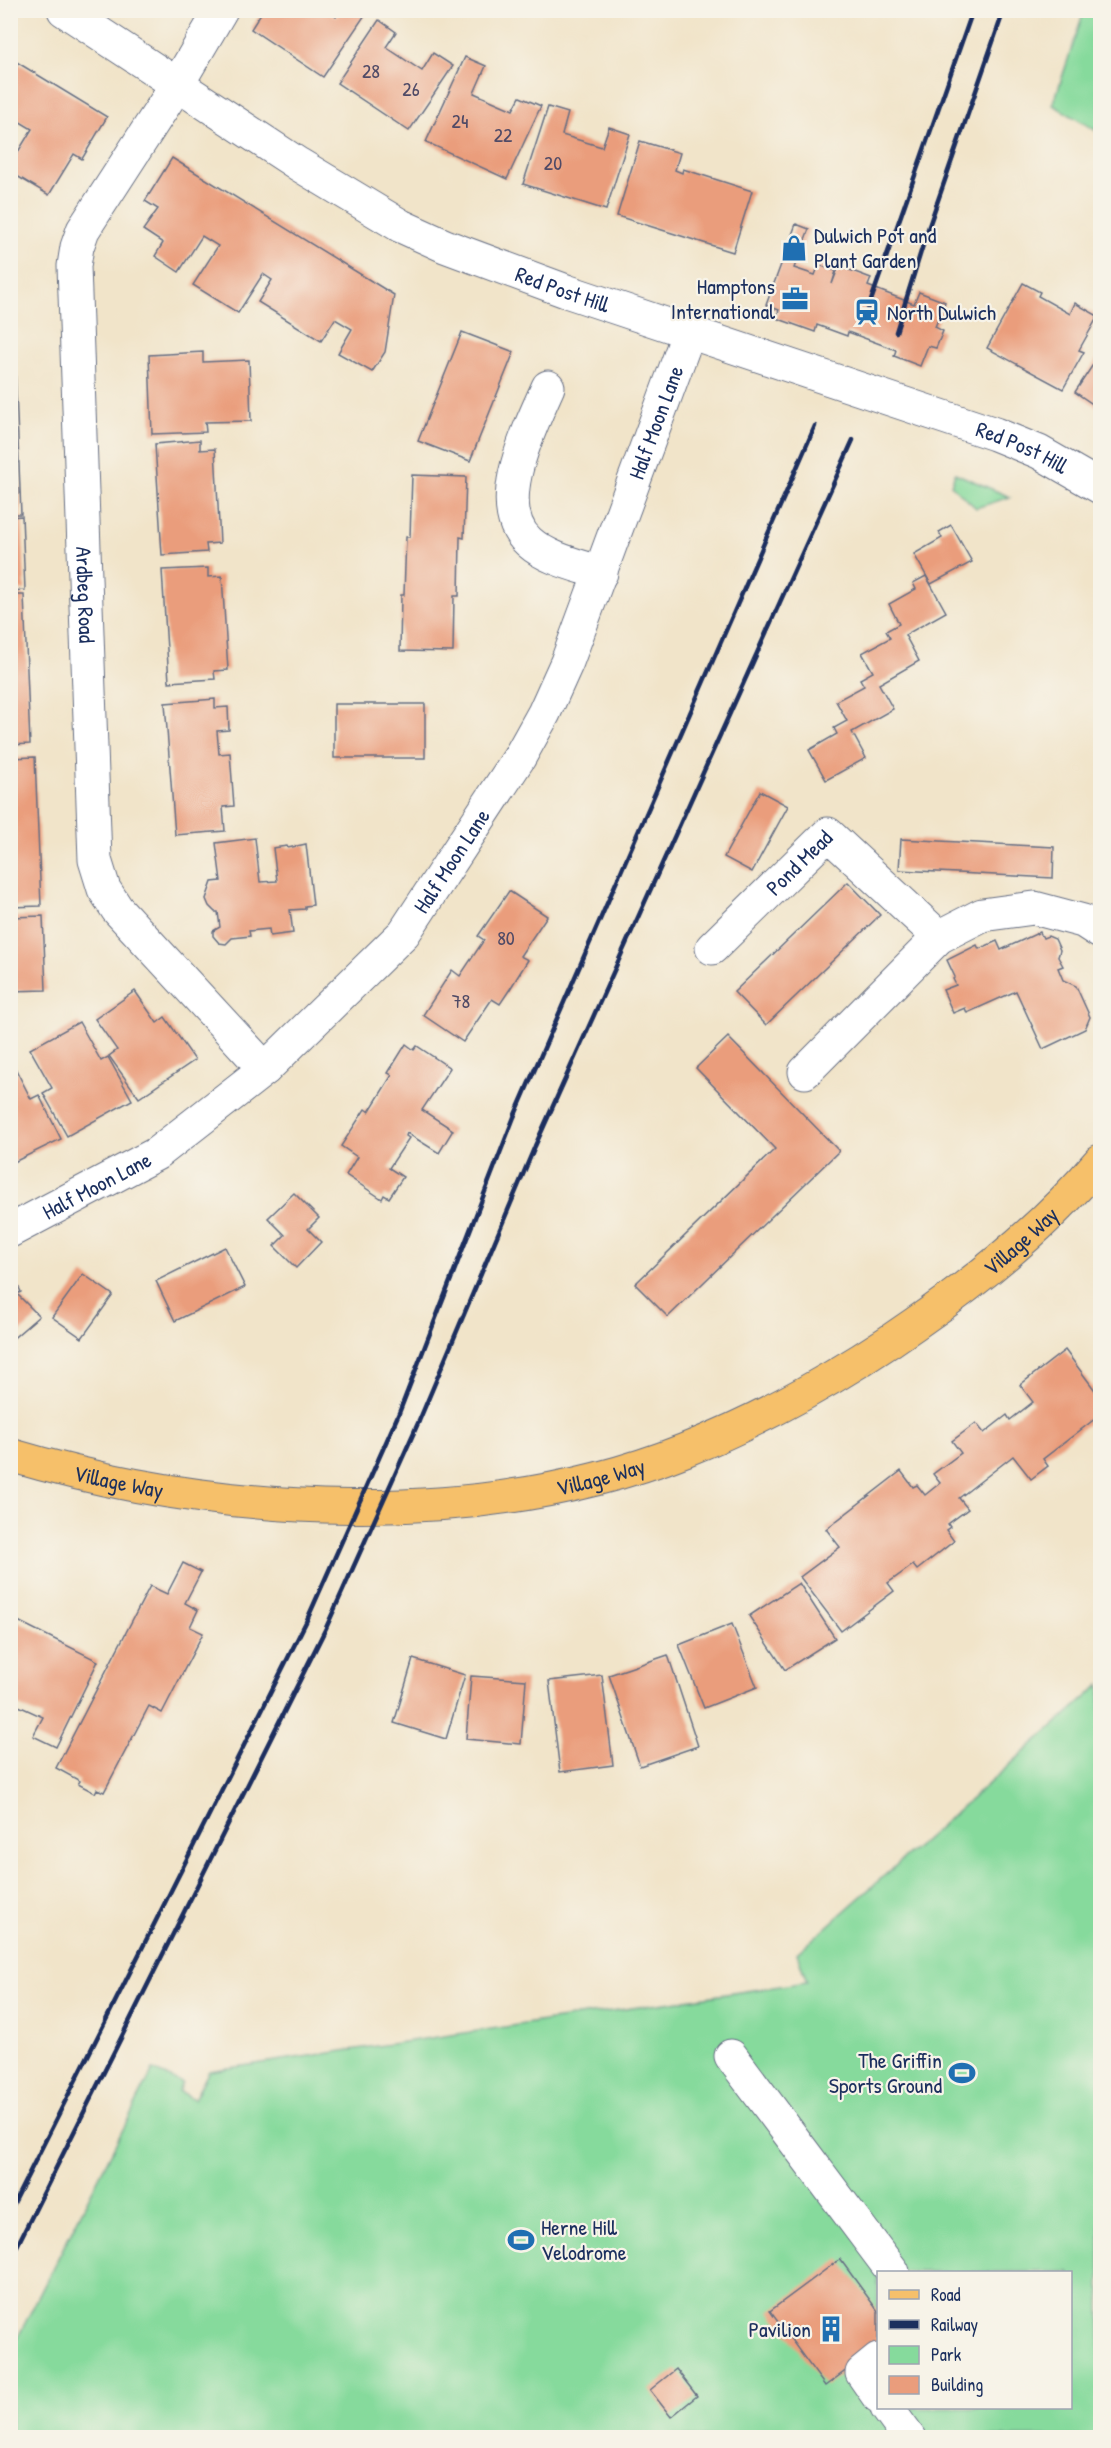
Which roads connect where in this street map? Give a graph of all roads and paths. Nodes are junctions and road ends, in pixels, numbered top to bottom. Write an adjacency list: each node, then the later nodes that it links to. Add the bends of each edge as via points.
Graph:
1 (64, 10): 3 (street, Red Post Hill)
2 (221, 10): 3 (street, Ardbeg Road)
3 (177, 85): 4 (street, Red Post Hill, via 298,165 401,226 478,259); 11 (street, Ardbeg Road, via 83,230 74,266 95,860 104,889 117,909)
4 (689, 332): 6 (street, Red Post Hill, via 995,434 1039,452); 7 (street, Half Moon Lane)
5 (548, 387): 7 (street, via 521,453 513,517 530,544)
6 (1101, 487)
7 (601, 573): 11 (street, Half Moon Lane, via 539,722 404,933)
8 (1101, 932): 9 (street, via 1083,921 1034,908 982,915)
9 (939, 937): 10 (street, Pond Mead, via 828,834); 12 (street)
10 (712, 948)
11 (265, 1069): 14 (street, Half Moon Lane, via 156,1154)
12 (804, 1072)
13 (1101, 1161): 15 (main road, Village Way, via 1041,1224 989,1270 854,1364 810,1390 685,1450 592,1479 479,1499 306,1506 174,1493)
14 (10, 1232)
15 (10, 1455)
16 (731, 2056): 17 (street)
17 (892, 2271)
18 (877, 2362): 19 (street, via 862,2373)
19 (877, 2393)
20 (888, 2409): 21 (street)
21 (909, 2438)

